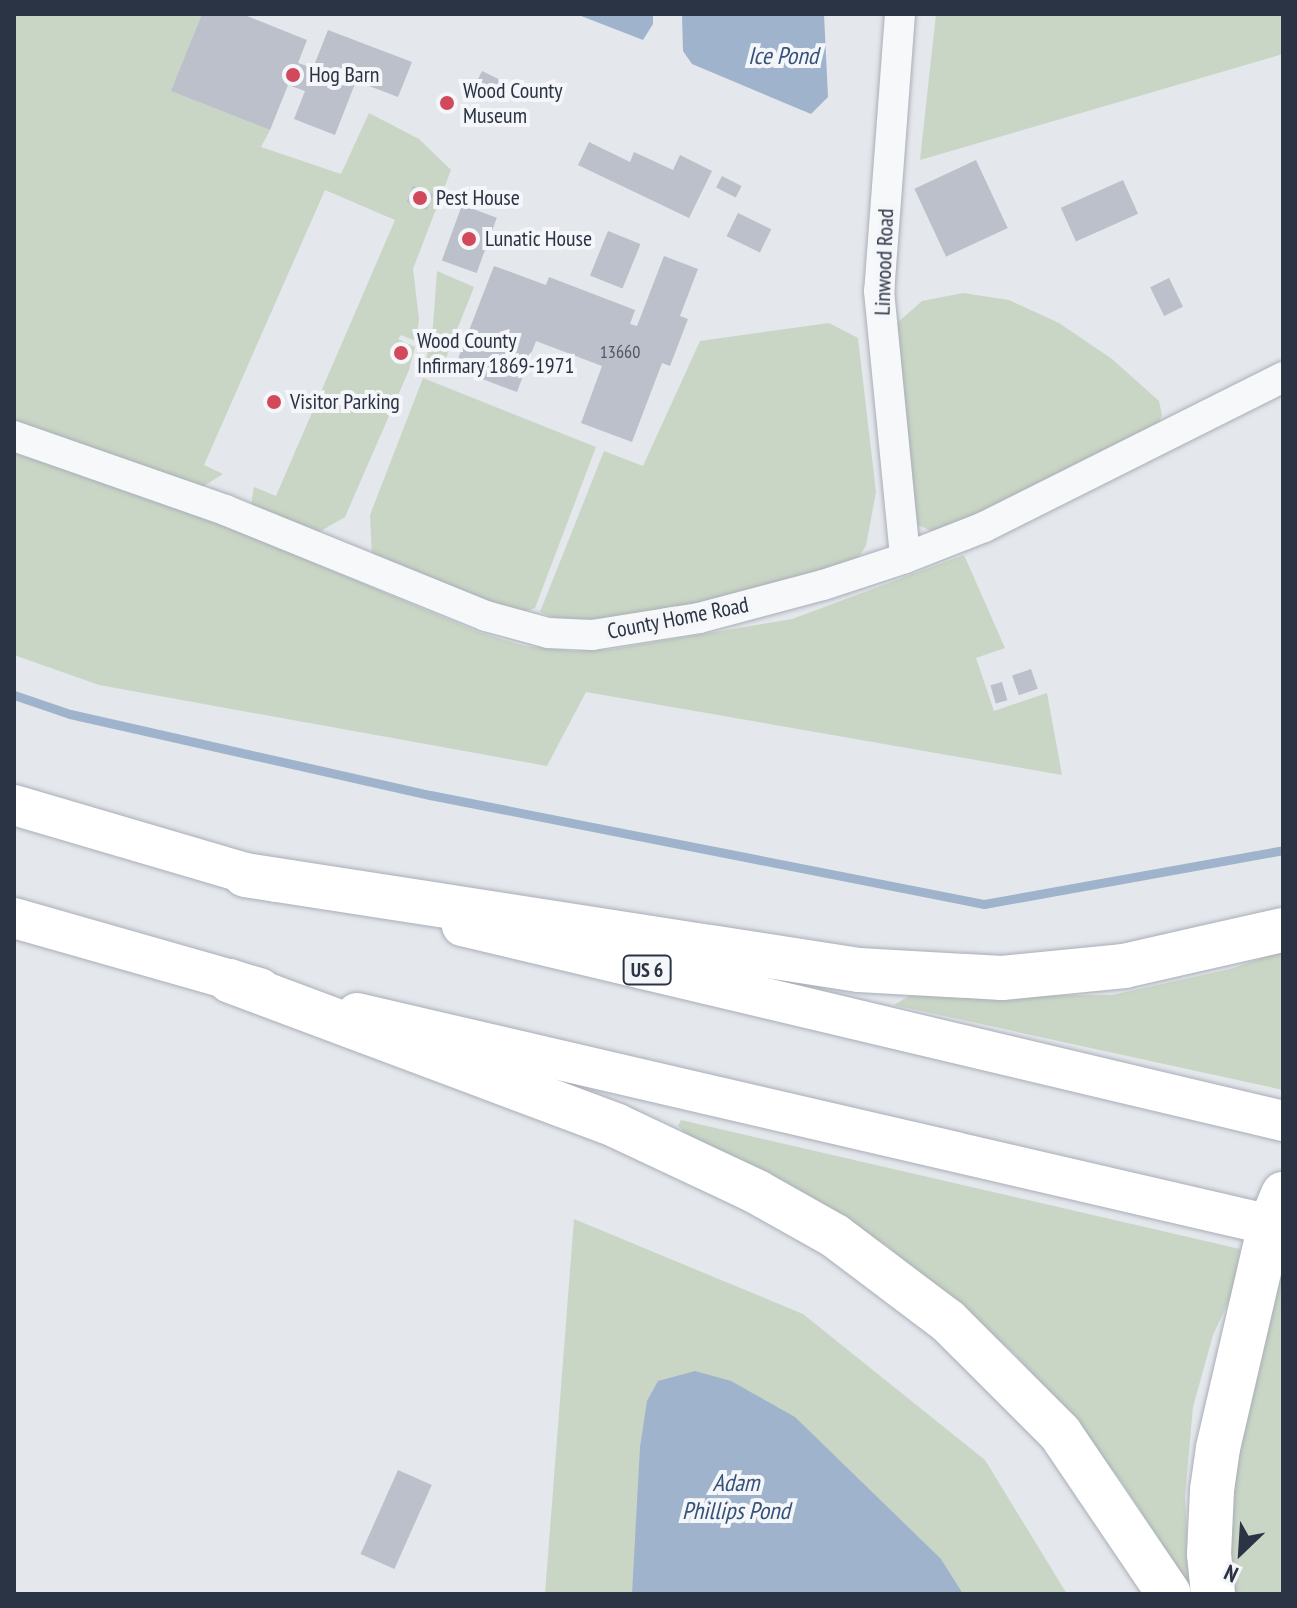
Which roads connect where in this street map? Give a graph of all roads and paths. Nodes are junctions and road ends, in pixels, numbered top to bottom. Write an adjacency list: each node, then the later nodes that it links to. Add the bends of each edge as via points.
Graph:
1 (900, 14): 4 (street, Linwood Road, via 879,291)
2 (1283, 377): 4 (street, County Home Road, via 984,527)
3 (14, 436): 4 (street, County Home Road, via 225,510 486,616 548,633 621,632 699,618)
4 (905, 558)
5 (14, 805): 6 (highway, US 6)
6 (245, 875): 8 (highway, via 859,970 1002,978 1124,966); 10 (highway, US 6)
7 (14, 918): 9 (highway)
8 (1283, 930)
9 (230, 981): 11 (highway, via 790,1115); 12 (highway, via 617,1126 757,1192 835,1236 948,1321 1060,1433)
10 (1283, 1121)
11 (1279, 1216): 13 (highway, via 1216,1462 1209,1554)
12 (1169, 1594)
13 (1213, 1594)

